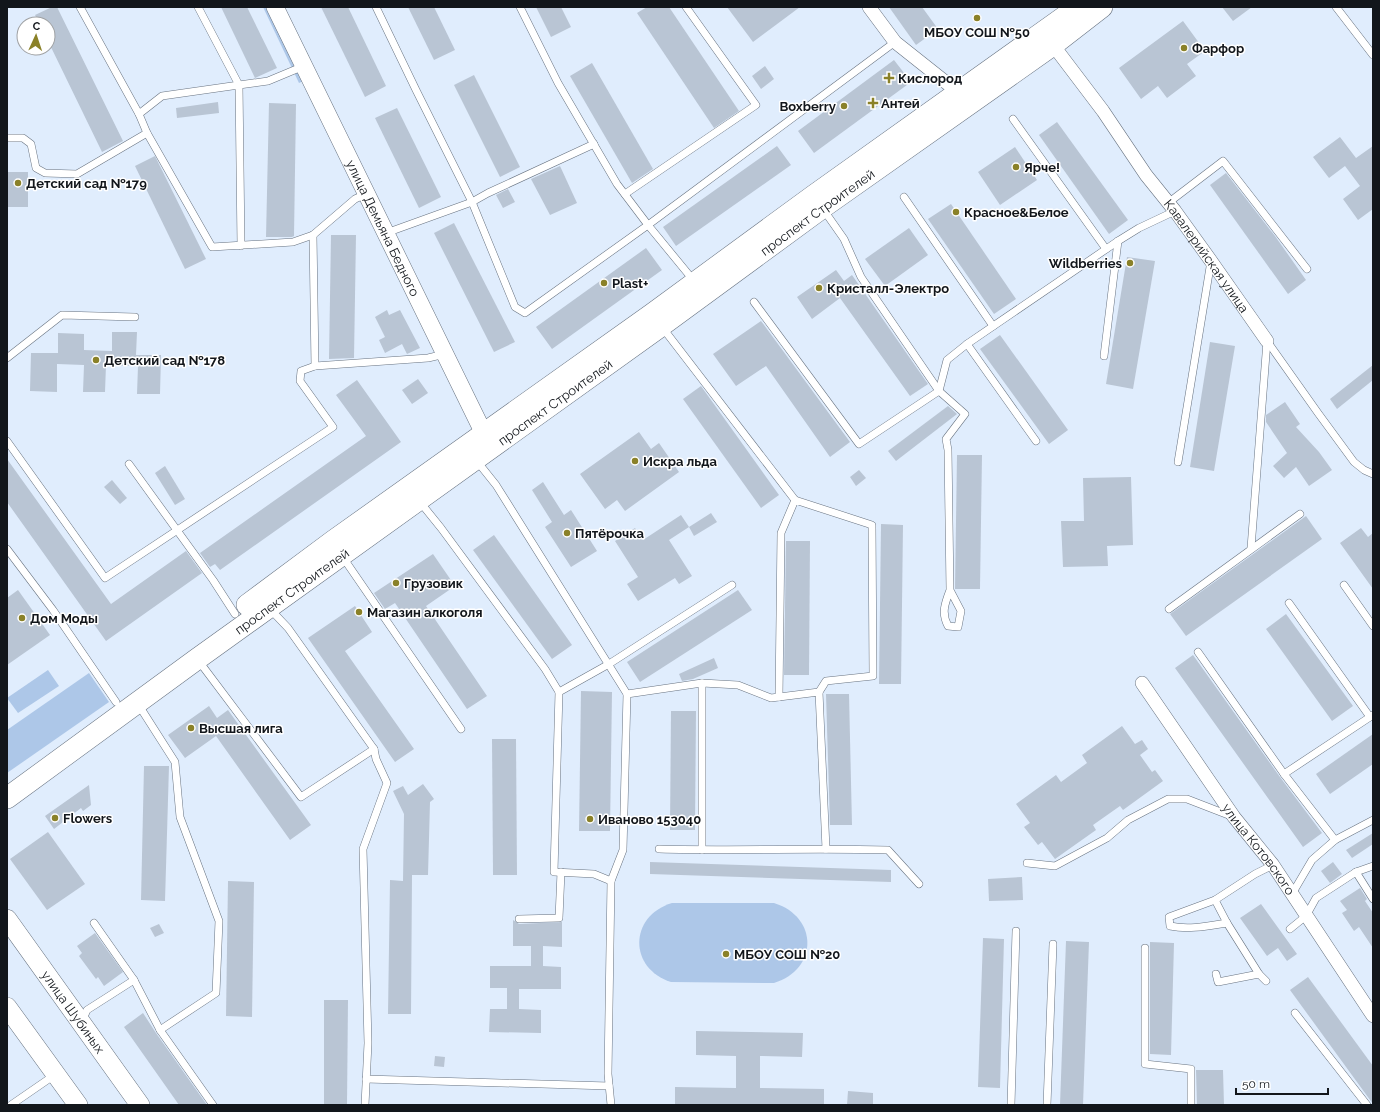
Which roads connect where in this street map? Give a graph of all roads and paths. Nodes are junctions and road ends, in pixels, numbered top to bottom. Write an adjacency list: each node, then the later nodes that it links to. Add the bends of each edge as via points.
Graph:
1 (198, 7): 15 (lane)
2 (376, 7): 25 (lane)
3 (520, 7): 21 (lane, via 558,83)
4 (686, 7): 23 (lane, via 756,105)
5 (869, 7): 12 (street)
6 (1078, 7): 11 (main road, проспект Строителей)
7 (1102, 7): 11 (main road, проспект Строителей)
8 (1336, 7): 13 (lane)
9 (82, 8): 17 (lane)
10 (278, 8): 14 (street, улица Демьяна Бедного)
11 (1048, 39): 16 (main road, проспект Строителей); 26 (street, Кавалерийская улица)
12 (895, 42): 16 (street); 28 (lane)
13 (1373, 55)
14 (305, 66): 15 (lane, via 268,81); 22 (street, улица Демьяна Бедного)
15 (239, 85): 17 (lane, via 162,96); 32 (lane)
16 (963, 99): 27 (main road, проспект Строителей); 36 (main road, проспект Строителей, via 813,196)
17 (139, 114): 19 (lane)
18 (1013, 119): 33 (lane)
19 (147, 133): 20 (lane, via 77,174 45,173 36,168 31,144 23,138); 32 (lane, via 212,247)
20 (7, 138)
21 (594, 144): 23 (lane); 25 (lane)
22 (367, 193): 29 (street, улица Демьяна Бедного); 30 (lane, via 355,199)
23 (625, 194): 28 (lane)
24 (904, 197): 40 (lane)
25 (472, 202): 28 (lane, via 515,307 525,313); 29 (lane)
26 (1172, 207): 31 (lane); 34 (street, Кавалерийская улица); 35 (lane, via 1223,161)
27 (822, 208): 39 (main road, проспект Строителей); 47 (lane, via 844,239 861,277)
28 (648, 225): 36 (lane)
29 (386, 233): 43 (street, улица Демьяна Бедного)
30 (313, 235): 32 (lane, via 293,242); 46 (lane)
31 (1118, 241): 33 (lane); 44 (lane)
32 (241, 246)
33 (1106, 249): 40 (lane)
34 (1211, 261): 41 (street, Кавалерийская улица); 51 (lane)
35 (1307, 269)
36 (696, 282): 50 (main road, проспект Строителей)
37 (754, 302): 47 (lane, via 859,444)
38 (135, 316): 45 (lane, via 62,314)
39 (661, 326): 50 (main road, проспект Строителей); 55 (lane)
40 (993, 326): 42 (lane)
41 (1268, 341): 53 (lane, Кавалерийская улица, via 1354,462); 58 (lane)
42 (967, 344): 47 (lane, via 947,360); 49 (lane)
43 (446, 354): 46 (lane, via 428,358); 50 (street, улица Демьяна Бедного)
44 (1104, 356)
45 (7, 358)
46 (315, 366): 57 (lane, via 301,371 300,381 333,427)
47 (939, 391): 63 (lane, via 965,414 946,439)
48 (7, 441): 57 (lane, via 105,578)
49 (1036, 442)
50 (484, 447): 54 (main road, проспект Строителей); 64 (main road, проспект Строителей, via 333,541); 71 (lane, via 496,485)
51 (1178, 462)
52 (129, 464): 57 (lane)
53 (1373, 474)
54 (419, 500): 60 (main road, проспект Строителей); 74 (lane, via 545,669)
55 (795, 500): 75 (lane, via 872,525 873,676 826,681); 77 (lane, via 781,533)
56 (1300, 514): 58 (lane)
57 (177, 530): 67 (lane)
58 (1252, 548): 66 (lane)
59 (8, 555): 78 (lane, via 61,622)
60 (342, 556): 64 (main road, проспект Строителей); 81 (lane)
61 (732, 585): 71 (lane)
62 (1344, 585): 68 (lane)
63 (950, 590): 63 (lane, via 961,611 958,627 948,626 944,618 945,602)
64 (265, 601): 67 (main road, проспект Строителей); 82 (lane, via 288,628)
65 (1289, 603): 80 (lane)
66 (1169, 609)
67 (239, 620): 70 (main road, проспект Строителей); 78 (main road, проспект Строителей)
68 (1373, 626)
69 (1198, 652): 83 (lane)
70 (197, 659): 79 (main road, проспект Строителей); 82 (lane, via 301,797)
71 (609, 664): 74 (lane); 76 (lane)
72 (702, 683): 76 (lane); 77 (lane, via 738,685 771,698); 91 (lane)
73 (1142, 683): 86 (street, улица Котовского)
74 (559, 692): 95 (lane, via 554,872)
75 (819, 692): 77 (lane); 90 (lane)
76 (627, 694): 97 (lane, via 623,850)
77 (779, 697)
78 (116, 702): 84 (main road, проспект Строителей)
79 (137, 703): 85 (main road, проспект Строителей); 119 (lane, via 175,762 180,817 219,921 216,993)
80 (1372, 716): 83 (lane)
81 (461, 729)
82 (374, 749): 121 (lane, via 387,783 363,849 368,1043)
83 (1284, 774): 88 (lane)
84 (7, 783)
85 (7, 798)
86 (1234, 817): 92 (lane, via 1187,799 1168,799 1128,820 1107,838 1055,866); 93 (street, улица Котовского)
87 (1373, 820): 88 (lane)
88 (1335, 840): 99 (lane, via 1312,860)
89 (659, 849): 91 (lane)
90 (826, 849): 91 (lane); 98 (lane, via 888,850)
91 (702, 850)
92 (1027, 863)
93 (1273, 865): 99 (street, улица Котовского); 101 (lane)
94 (1373, 866): 96 (lane)
95 (561, 872): 97 (lane, via 594,874); 104 (lane, via 559,918)
96 (1356, 872): 100 (lane); 102 (lane, via 1316,898)
97 (611, 881): 122 (lane)
98 (920, 884)
99 (1292, 894): 102 (street, улица Котовского)
100 (1373, 899)
101 (1215, 900): 106 (lane); 106 (lane, via 1169,917 1170,926 1203,927)
102 (1306, 916): 107 (lane); 117 (street, улица Котовского)
103 (7, 919): 118 (main road, улица Шубиных)
104 (519, 919)
105 (94, 923): 113 (lane)
106 (1227, 923): 112 (lane)
107 (1290, 929)
108 (1016, 931): 129 (lane)
109 (1053, 944): 130 (lane)
110 (1145, 948): 131 (lane, via 1145,1064 1191,1069)
111 (1216, 974): 112 (lane, via 1218,982)
112 (1259, 974): 114 (lane)
113 (134, 980): 118 (lane, via 87,1010); 119 (lane)
114 (1266, 981)
115 (7, 1007): 120 (main road)
116 (1295, 1013): 132 (lane)
117 (1373, 1016)
118 (81, 1023): 125 (main road, улица Шубиных)
119 (160, 1030): 126 (lane)
120 (56, 1074): 123 (lane); 124 (main road)
121 (366, 1079): 122 (lane); 127 (lane)
122 (609, 1086): 128 (lane)
123 (12, 1105)
124 (78, 1105)
125 (140, 1105)
126 (213, 1105)
127 (365, 1105)
128 (611, 1105)
129 (1011, 1105)
130 (1047, 1105)
131 (1191, 1105)
132 (1366, 1105)

